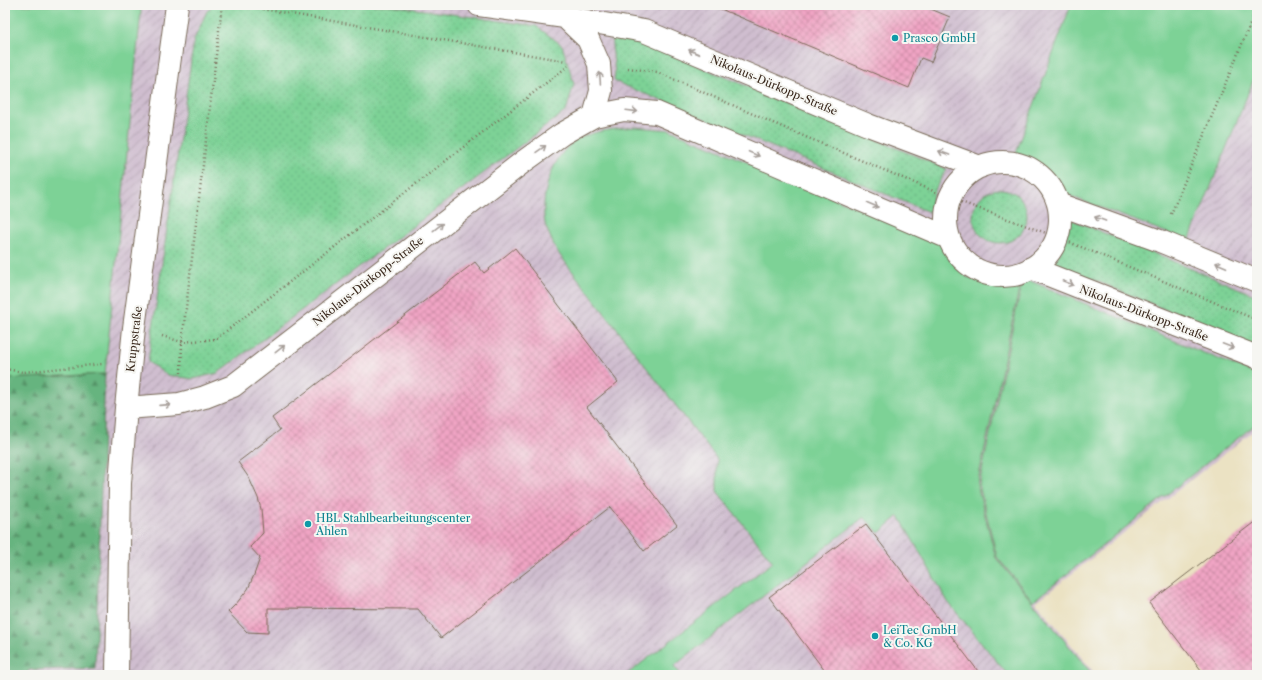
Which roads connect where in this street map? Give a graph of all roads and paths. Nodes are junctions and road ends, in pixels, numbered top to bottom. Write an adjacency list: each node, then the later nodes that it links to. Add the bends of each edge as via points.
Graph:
1 (177, 5): 18 (street, Kruppstraße)
2 (222, 5): 19 (path)
3 (239, 5): 19 (path, via 574,62 216,339)
4 (479, 5): 6 (street, Nikolaus-Dürkopp-Straße)
5 (1257, 8): 14 (path)
6 (565, 17): 7 (street, via 588,39); 9 (street, Nikolaus-Dürkopp-Straße, one-way to 6, via 868,125 644,31)
7 (599, 64): 8 (street, one-way to 7, via 601,92); 10 (path, via 657,72)
8 (594, 116): 13 (street, Nikolaus-Dürkopp-Straße, one-way to 13, via 624,110 657,113); 23 (street, Nikolaus-Dürkopp-Straße, one-way to 8, via 233,386 523,162 562,134)
9 (980, 167): 10 (street, via 957,184); 11 (street, via 999,162 1019,164 1036,172 1050,186)
10 (950, 198): 12 (path); 13 (street, via 946,210)
11 (1058, 204): 12 (street, via 1060,220); 14 (street, one-way to 11)
12 (1057, 237): 15 (street, via 1051,250); 17 (path)
13 (949, 238): 15 (street, via 964,260 982,272 999,276 1016,274)
14 (1160, 241): 16 (street, one-way to 14)
15 (1031, 268): 20 (street, Nikolaus-Dürkopp-Straße, one-way to 20)
16 (1257, 281)
17 (1257, 320)
18 (134, 328): 19 (path); 21 (street, Kruppstraße)
19 (182, 342): 23 (path)
20 (1257, 357)
21 (131, 361): 22 (path, via 23,372); 24 (street, Kruppstraße)
22 (5, 369)
23 (179, 404): 24 (street, Nikolaus-Dürkopp-Straße, one-way to 23)
24 (126, 408): 25 (street, Kruppstraße, via 120,482)
25 (118, 675)

